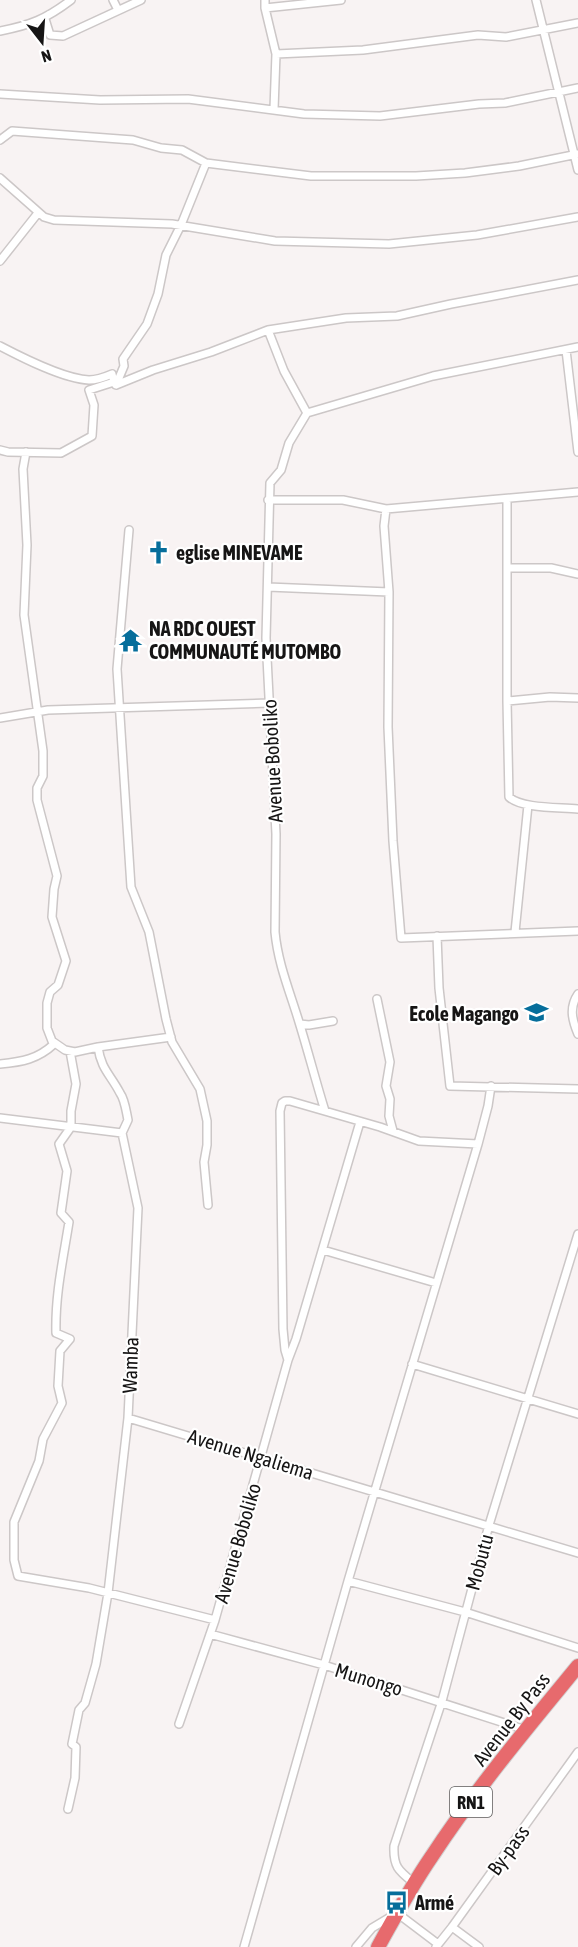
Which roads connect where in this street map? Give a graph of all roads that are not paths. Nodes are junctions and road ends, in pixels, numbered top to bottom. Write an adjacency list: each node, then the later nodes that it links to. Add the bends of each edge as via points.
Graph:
1 (71, 0): 8 (street)
2 (113, 0): 7 (street)
3 (141, 0): 7 (street)
4 (341, 0): 6 (street)
5 (536, 0): 11 (street)
6 (265, 4): 12 (street)
7 (118, 10): 8 (street, via 63,36 50,35)
8 (45, 19): 10 (street)
9 (578, 23): 11 (street)
10 (0, 31)
11 (543, 31): 12 (street, via 363,50); 14 (street)
12 (276, 54): 17 (street)
13 (578, 88): 14 (street)
14 (558, 92): 17 (street, via 505,103 380,116); 19 (street)
15 (4, 94): 16 (street); 17 (street, via 100,100 188,99)
16 (0, 101)
17 (274, 110)
18 (0, 140): 20 (street, via 12,130 122,139 182,150)
19 (576, 154): 20 (street, via 482,171 416,176 311,176); 21 (street)
20 (206, 163): 25 (street)
21 (578, 170)
22 (0, 178): 23 (street)
23 (38, 213): 25 (street, via 65,221); 26 (street)
24 (578, 217): 25 (street, via 477,235 388,244 275,241)
25 (181, 225): 28 (street, via 166,255 147,324 123,359 117,385)
26 (0, 261)
27 (578, 280): 28 (street, via 397,316 346,318)
28 (268, 330): 32 (street)
29 (0, 346): 34 (street, via 56,371 85,379 112,374 114,382 89,390 94,405 92,436 61,453)
30 (578, 347): 31 (street)
31 (566, 350): 32 (street, via 433,376); 35 (street)
32 (307, 413): 38 (street, Avenue Boboliko, via 270,483)
33 (0, 450): 34 (street)
34 (26, 452): 49 (street, via 24,615)
35 (578, 452)
36 (578, 492): 37 (street)
37 (507, 499): 39 (street); 41 (street)
38 (268, 500): 39 (street, via 343,500); 43 (street, Avenue Boboliko)
39 (386, 509): 44 (street)
40 (129, 530): 48 (street, via 117,669)
41 (507, 568): 42 (street, via 550,568); 46 (street)
42 (578, 574)
43 (268, 587): 44 (street); 47 (street, Avenue Boboliko)
44 (389, 592): 55 (street, via 388,727 400,938)
45 (578, 698): 46 (street)
46 (507, 701): 51 (street, via 509,797)
47 (269, 703): 48 (street); 59 (street, Avenue Boboliko, via 276,834 275,932 278,961)
48 (120, 707): 49 (street); 61 (street, via 131,887 149,932)
49 (39, 712): 50 (street); 62 (street, via 43,776 37,800 57,876 52,917 66,961 47,1003 47,1028)
50 (0, 718)
51 (528, 805): 52 (street); 54 (street)
52 (578, 809)
53 (578, 931): 54 (street)
54 (515, 932): 55 (street)
55 (437, 936): 66 (street, via 450,1086)
56 (578, 994): 60 (street, via 572,1009)
57 (377, 999): 72 (street, via 390,1062 386,1086)
58 (333, 1021): 59 (street)
59 (300, 1024): 68 (street, Avenue Boboliko)
60 (578, 1034)
61 (171, 1037): 63 (street); 75 (street, via 200,1089 207,1121 204,1162)
62 (54, 1044): 64 (street); 65 (street, via 28,1060)
63 (98, 1047): 64 (street); 73 (street, Wamba, via 104,1070 121,1094 128,1120)
64 (70, 1051): 71 (street, via 76,1084)
65 (0, 1064)
66 (491, 1086): 67 (street); 74 (street)
67 (577, 1086)
68 (325, 1111): 70 (street, Avenue Boboliko); 79 (street, Avenue Boboliko, via 285,1101 279,1111 283,1329)
69 (0, 1118): 71 (street)
70 (360, 1122): 72 (street, Avenue Boboliko); 77 (street, Avenue Boboliko)
71 (71, 1127): 73 (street); 89 (street, via 59,1144 67,1171 61,1213 69,1222 55,1312 56,1333 70,1339 60,1351 58,1386 62,1402 43,1439 39,1461 14,1522 14,1560 18,1576)
72 (393, 1131): 74 (street, Avenue Boboliko, via 419,1141)
73 (122, 1133): 83 (street, Wamba, via 138,1208)
74 (478, 1144): 78 (street)
75 (208, 1205)
76 (578, 1234): 81 (street, Mobutu)
77 (323, 1250): 78 (street); 79 (street, Avenue Boboliko)
78 (436, 1283): 80 (street)
79 (288, 1360): 84 (street, Avenue Boboliko)
80 (412, 1364): 81 (street); 85 (street)
81 (528, 1399): 82 (street); 86 (street, Mobutu)
82 (578, 1414)
83 (128, 1418): 84 (street, Avenue Ngaliema); 89 (street, Wamba)
84 (262, 1457): 85 (street, Avenue Ngaliema); 91 (street, Avenue Boboliko)
85 (374, 1491): 86 (street, Avenue Ngaliema); 88 (street)
86 (489, 1525): 87 (street, Avenue Ngaliema); 90 (street, Mobutu)
87 (578, 1553)
88 (348, 1581): 90 (street); 94 (street)
89 (108, 1593): 91 (street); 100 (street, Wamba, via 96,1664 73,1735 75,1778)
90 (465, 1612): 93 (street); 96 (street, Mobutu)
91 (215, 1620): 92 (street, Avenue Boboliko)
92 (210, 1634): 94 (street, Munongo); 97 (street, Avenue Boboliko)
93 (578, 1648)
94 (324, 1665): 96 (street, Munongo); 105 (street)
95 (578, 1666): 98 (highway, Avenue By Pass / RN1)
96 (442, 1701): 98 (street, Munongo); 101 (street, Mobutu, via 394,1846 399,1871)
97 (179, 1724)
98 (526, 1730): 101 (highway, Avenue By Pass / RN1)
99 (578, 1752): 103 (street, By-pass)
100 (68, 1809)
101 (414, 1883): 102 (highway, Avenue By Pass / RN1)
102 (397, 1913): 104 (street); 106 (street, via 372,1928); 107 (highway, Avenue By Pass / RN1)
103 (452, 1927): 104 (street, By-pass); 108 (street)
104 (437, 1946)
105 (244, 1947)
106 (356, 1947)
107 (378, 1947)
108 (479, 1947)

